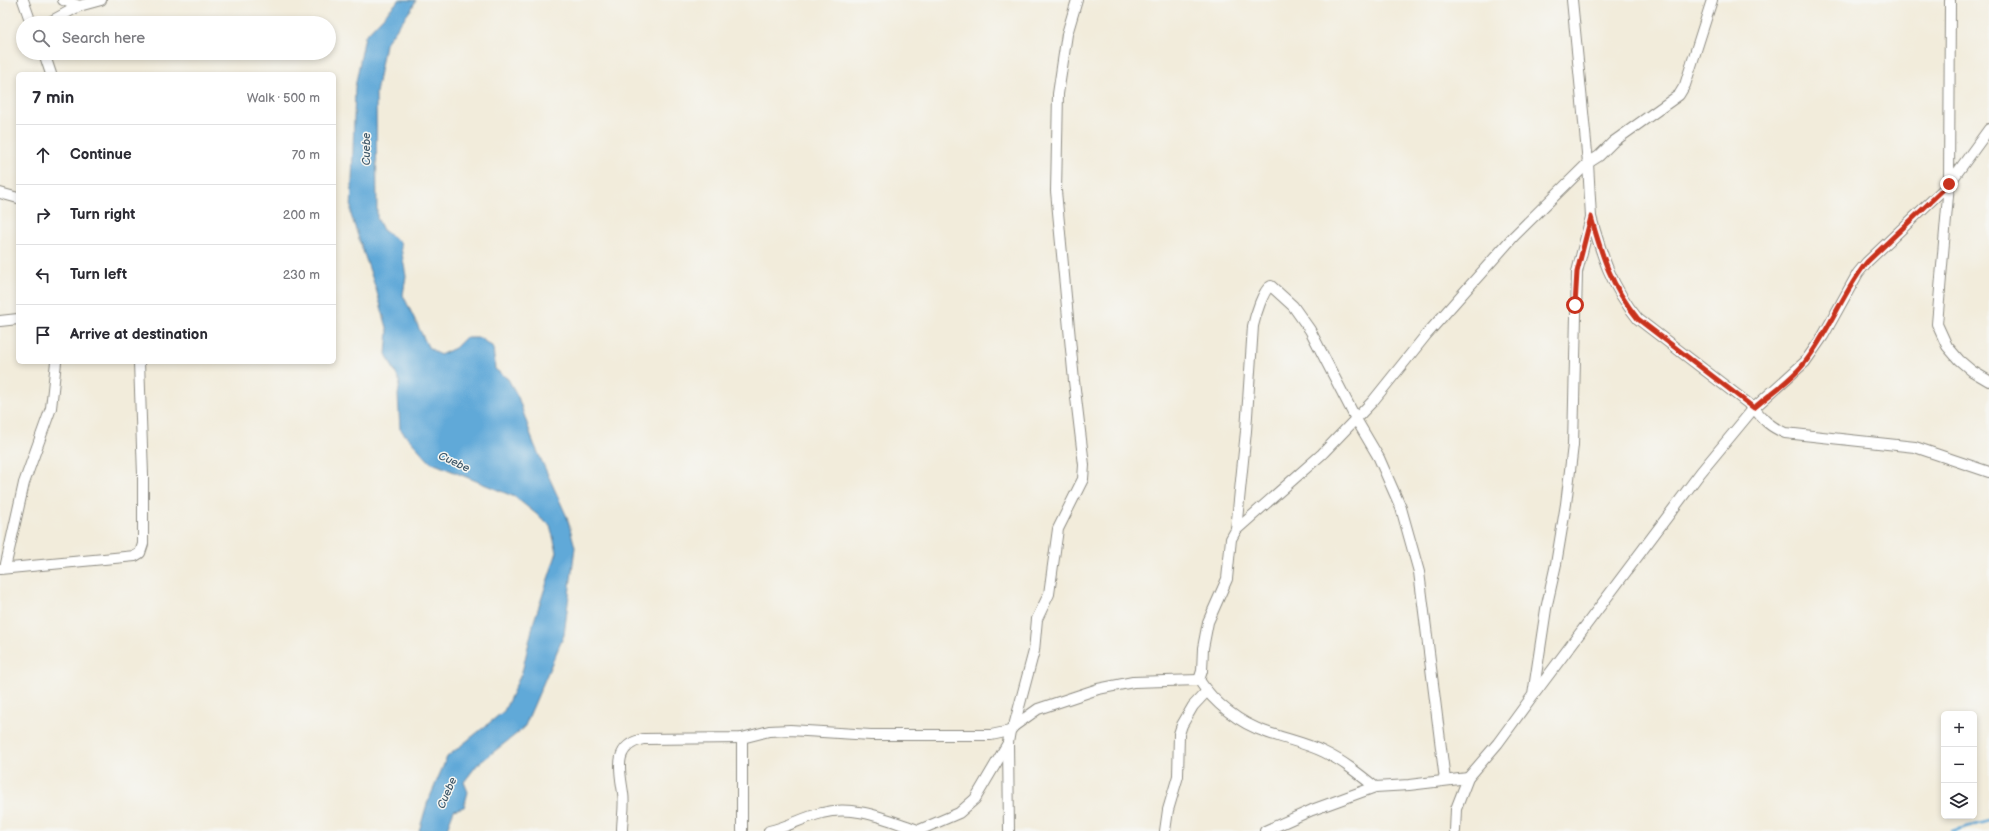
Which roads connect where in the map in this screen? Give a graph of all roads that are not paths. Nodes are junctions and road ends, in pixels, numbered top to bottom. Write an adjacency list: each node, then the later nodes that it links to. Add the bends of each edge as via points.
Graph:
1 (23, 0): 9 (street)
2 (63, 0): 8 (street)
3 (100, 0): 8 (street)
4 (1077, 0): 32 (street, via 1068,34 1058,94 1056,191 1084,465 1083,478 1058,529 1049,594 1037,619 1034,651)
5 (1572, 0): 14 (street)
6 (1712, 0): 14 (street, via 1685,85 1679,95)
7 (1950, 0): 15 (street)
8 (80, 6): 10 (street)
9 (28, 16)
10 (61, 16)
11 (46, 60): 12 (street)
12 (50, 72)
13 (1989, 129): 15 (street)
14 (1588, 163): 18 (street); 25 (street, via 1514,236)
15 (1949, 184): 23 (street, via 1938,324 1947,346 1959,360); 24 (street, via 1867,262 1805,362)
16 (0, 193): 17 (street)
17 (16, 197)
18 (1591, 217): 24 (street, via 1605,264 1623,301 1638,319); 31 (street, via 1577,272 1573,445 1566,504 1546,609)
19 (16, 319): 20 (street)
20 (0, 321)
21 (56, 364): 28 (street, via 51,408 24,483)
22 (139, 364): 28 (street, via 143,475 143,544 140,553 136,556)
23 (1989, 381)
24 (1754, 408): 26 (street, via 1764,422 1785,433 1915,447); 31 (street, via 1701,472)
25 (1356, 419): 27 (street, via 1322,454); 27 (street, via 1310,330 1294,306 1268,286 1253,326); 36 (street, via 1379,458 1401,508 1419,572)
26 (1989, 472)
27 (1236, 530): 29 (street, via 1231,539 1227,579 1208,622)
28 (2, 568)
29 (1199, 680): 30 (street); 32 (street, via 1133,682 1098,689 1047,705 1030,714)
30 (1207, 691): 37 (street, via 1238,719 1264,732 1323,751); 43 (street, via 1182,725 1178,776)
31 (1534, 695): 35 (street)
32 (1012, 729): 33 (street, via 991,735 871,735 790,730 769,731); 34 (street)
33 (742, 738): 38 (street, via 635,741 623,753 620,761 624,808); 39 (street)
34 (1008, 743): 41 (street, via 975,799 959,813); 42 (street)
35 (1468, 778): 36 (street); 45 (street, via 1456,809)
36 (1445, 780): 37 (street, via 1409,786)
37 (1375, 787): 44 (street, via 1312,810)
38 (622, 831)
39 (742, 831)
40 (769, 831): 41 (street, via 822,812 844,810 875,815)
41 (918, 831)
42 (1009, 831)
43 (1165, 831)
44 (1265, 831)
45 (1455, 831)

